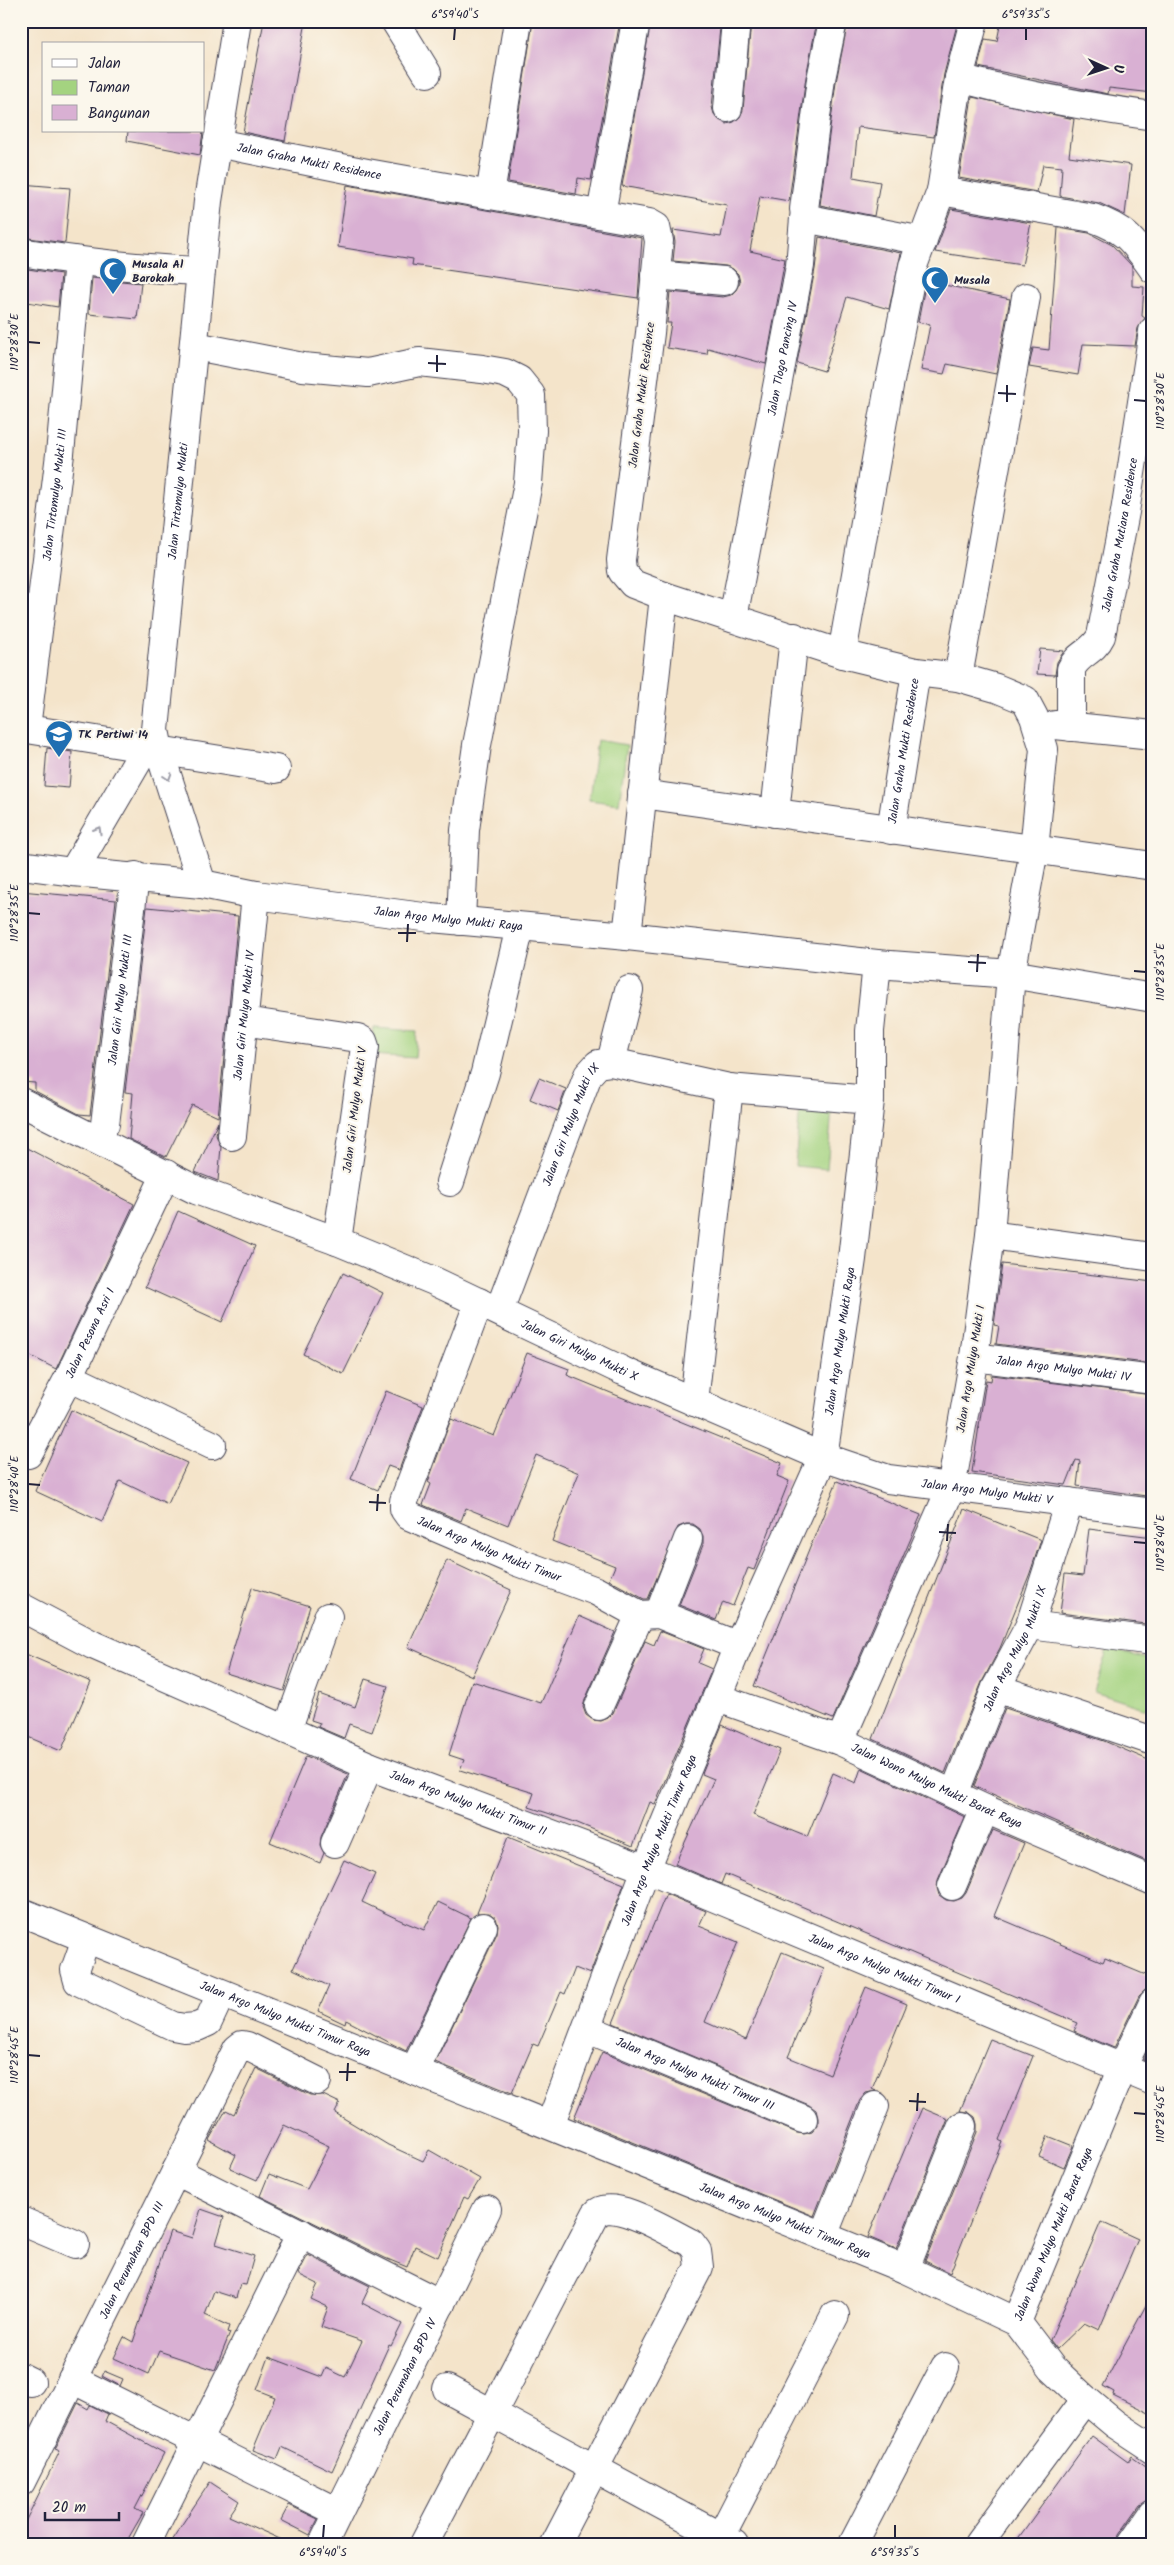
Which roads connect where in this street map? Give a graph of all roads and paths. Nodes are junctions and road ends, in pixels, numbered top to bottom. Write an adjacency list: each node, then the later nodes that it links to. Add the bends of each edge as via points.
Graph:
1 (237, 21): 12 (street, Jalan Tirtomulyo Mukti)
2 (395, 21): 8 (street)
3 (518, 21): 14 (street)
4 (636, 21): 16 (street)
5 (736, 21): 10 (street)
6 (833, 21): 15 (street, via 821,79)
7 (974, 21): 9 (street)
8 (427, 73)
9 (959, 78): 11 (street, via 1086,107); 13 (street)
10 (728, 108)
11 (1153, 116)
12 (217, 143): 14 (street, Jalan Graha Mukti Residence); 21 (street, Jalan Tirtomulyo Mukti)
13 (941, 191): 17 (street); 20 (street, via 1093,218 1115,226 1132,240)
14 (490, 195): 16 (street, Jalan Graha Mukti Residence)
15 (804, 209)
16 (601, 214): 22 (street, Jalan Graha Mukti Residence, via 649,222 656,227 659,241)
17 (924, 241): 28 (street, Jalan Tlogo Pancing IV, via 804,218 800,266); 30 (street, via 913,266 889,386)
18 (21, 252): 19 (street)
19 (78, 261): 21 (street); 33 (street, Jalan Tirtomulyo Mukti III, via 60,454)
20 (1153, 269)
21 (201, 271): 26 (street, Jalan Tirtomulyo Mukti)
22 (655, 275): 23 (street); 27 (street, Jalan Graha Mukti Residence, via 621,560 622,571 633,584)
23 (724, 281)
24 (1026, 297): 32 (street)
25 (1153, 331): 34 (street, Jalan Graha Mutiara Residence, via 1125,512 1101,636 1097,645 1075,660 1071,668 1063,726)
26 (194, 346): 35 (street, Jalan Tirtomulyo Mukti); 47 (street, via 303,367 368,374 419,362 482,369 505,373 520,380 531,395 528,483 477,745 465,830)
27 (664, 596): 28 (street, Jalan Graha Mukti Residence); 37 (street)
28 (732, 618): 29 (street, Jalan Graha Mukti Residence)
29 (794, 637): 30 (street, Jalan Graha Mukti Residence); 38 (street)
30 (842, 654): 31 (street, Jalan Graha Mukti Residence)
31 (916, 672): 32 (street, Jalan Graha Mukti Residence); 39 (street, Jalan Graha Mukti Residence)
32 (958, 677): 40 (street, Jalan Graha Mukti Residence, via 1025,700 1034,717 1044,749)
33 (24, 728): 35 (street)
34 (1153, 735)
35 (153, 743): 36 (street); 43 (street, Jalan Tirtomulyo Mukti, one-way to 35); 45 (street, Jalan Tirtomulyo Mukti, one-way to 45)
36 (276, 769)
37 (642, 794): 38 (street, Jalan Graha Mukti Residence); 49 (street)
38 (774, 813): 39 (street, Jalan Graha Mukti Residence)
39 (891, 830): 40 (street, Jalan Graha Mukti Residence)
40 (1034, 850): 42 (street); 51 (street, Jalan Graha Mukti Residence)
41 (21, 864): 43 (street, Jalan Argo Mulyo Mukti Raya)
42 (1153, 866)
43 (73, 872): 44 (street, Jalan Argo Mulyo Mukti Raya)
44 (135, 876): 45 (street, Jalan Argo Mulyo Mukti Raya); 59 (street, Jalan Giri Mulyo Mukti III)
45 (202, 884): 46 (street, Jalan Argo Mulyo Mukti Raya)
46 (256, 895): 47 (street, Jalan Argo Mulyo Mukti Raya); 54 (street, Jalan Giri Mulyo Mukti IV)
47 (461, 922): 48 (street, Jalan Argo Mulyo Mukti Raya)
48 (520, 927): 49 (street, Jalan Argo Mulyo Mukti Raya); 62 (street, via 485,1073)
49 (627, 936): 50 (street, Jalan Argo Mulyo Mukti Raya)
50 (877, 964): 51 (street, Jalan Argo Mulyo Mukti Raya); 57 (street, Jalan Argo Mulyo Mukti Raya, via 870,1031)
51 (1010, 974): 53 (street, Jalan Argo Mulyo Mukti Raya); 63 (street, Jalan Argo Mulyo Mukti I)
52 (629, 990): 55 (street)
53 (1153, 998)
54 (243, 1021): 60 (street, Jalan Giri Mulyo Mukti IV); 64 (street, Jalan Giri Mulyo Mukti V, via 363,1040 365,1047)
55 (611, 1062): 56 (street, Jalan Giri Mulyo Mukti IX); 66 (street, Jalan Giri Mulyo Mukti IX, via 598,1064 588,1075)
56 (729, 1088): 57 (street, Jalan Giri Mulyo Mukti IX); 70 (street)
57 (870, 1100): 73 (street, Jalan Argo Mulyo Mukti Raya, via 852,1259)
58 (21, 1102): 61 (street)
59 (105, 1124)
60 (232, 1136)
61 (166, 1174): 64 (street, via 196,1190); 68 (street, Jalan Pesona Asri I)
62 (450, 1182)
63 (990, 1235): 65 (street); 67 (street, Jalan Argo Mulyo Mukti I)
64 (337, 1242): 66 (street, Jalan Giri Mulyo Mukti X)
65 (1153, 1257)
66 (489, 1307): 70 (street, Jalan Giri Mulyo Mukti X); 79 (street, Jalan Argo Mulyo Mukti Timur, via 404,1501 404,1508 409,1516)
67 (974, 1357): 69 (street, Jalan Argo Mulyo Mukti IV); 74 (street, Jalan Argo Mulyo Mukti I)
68 (69, 1377): 71 (street, Jalan Pesona Asri I); 72 (street)
69 (1153, 1380)
70 (694, 1402): 73 (street, Jalan Giri Mulyo Mukti X)
71 (212, 1445)
72 (25, 1452)
73 (823, 1457): 74 (street, Jalan Argo Mulyo Mukti V, via 888,1479); 83 (street, Jalan Argo Mulyo Mukti Raya)
74 (951, 1488): 75 (street, Jalan Argo Mulyo Mukti V); 89 (street, Jalan Argo Mulyo Mukti I)
75 (1069, 1502): 76 (street, Jalan Argo Mulyo Mukti V); 81 (street, Jalan Argo Mulyo Mukti IX)
76 (1153, 1514)
77 (688, 1539): 79 (street)
78 (21, 1607): 87 (street, Jalan Argo Mulyo Mukti Timur II, via 93,1645)
79 (650, 1614): 83 (street, Jalan Argo Mulyo Mukti Timur); 86 (street)
80 (328, 1617): 87 (street)
81 (1030, 1625): 82 (street); 84 (street, Jalan Argo Mulyo Mukti IX)
82 (1153, 1642)
83 (738, 1646): 85 (street, Jalan Argo Mulyo Mukti Raya)
84 (996, 1688): 88 (street); 91 (street, Jalan Argo Mulyo Mukti IX)
85 (718, 1698): 89 (street, Jalan Wono Mulyo Mukti Barat Raya); 94 (street, Jalan Argo Mulyo Mukti Timur Raya)
86 (599, 1706)
87 (287, 1730): 90 (street, Jalan Argo Mulyo Mukti Timur II)
88 (1153, 1741)
89 (840, 1742): 91 (street, Jalan Wono Mulyo Mukti Barat Raya)
90 (370, 1766): 93 (street); 94 (street, Jalan Argo Mulyo Mukti Timur II)
91 (954, 1794): 92 (street, Jalan Wono Mulyo Mukti Barat Raya)
92 (985, 1809): 95 (street, Jalan Wono Mulyo Mukti Barat Raya); 96 (street)
93 (335, 1843)
94 (646, 1869): 102 (street, Jalan Argo Mulyo Mukti Timur Raya); 103 (street, Jalan Argo Mulyo Mukti Timur I)
95 (1153, 1880)
96 (952, 1886)
97 (21, 1912): 99 (street, Jalan Argo Mulyo Mukti Timur Raya)
98 (483, 1928): 104 (street)
99 (82, 1951): 100 (street, Jalan Argo Mulyo Mukti Timur Raya); 100 (street, via 75,1977 82,1985 173,2026 197,2027 208,2022)
100 (218, 2002): 104 (street, Jalan Argo Mulyo Mukti Timur Raya)
101 (1153, 2003): 103 (street, Jalan Wono Mulyo Mukti Barat Raya)
102 (588, 2029): 108 (street, Jalan Argo Mulyo Mukti Timur III); 109 (street, Jalan Argo Mulyo Mukti Timur Raya)
103 (1121, 2070): 106 (street, Jalan Argo Mulyo Mukti Timur I); 120 (street, Jalan Wono Mulyo Mukti Barat Raya)
104 (414, 2071): 109 (street, Jalan Argo Mulyo Mukti Timur Raya)
105 (317, 2081): 111 (street, Jalan Perumahan BPD III, via 242,2045)
106 (1153, 2081)
107 (876, 2106): 115 (street)
108 (803, 2119)
109 (550, 2125): 115 (street, Jalan Argo Mulyo Mukti Timur Raya)
110 (962, 2126): 117 (street)
111 (176, 2171): 114 (street); 122 (street, Jalan Perumahan BPD III)
112 (487, 2209): 118 (street, Jalan Perumahan BPD IV)
113 (21, 2221): 116 (street)
114 (300, 2233): 118 (street); 126 (street)
115 (823, 2236): 117 (street, Jalan Argo Mulyo Mukti Timur Raya)
116 (75, 2244)
117 (905, 2270): 120 (street, Jalan Argo Mulyo Mukti Timur Raya)
118 (441, 2304): 130 (street, Jalan Perumahan BPD IV)
119 (834, 2315): 132 (street)
120 (1017, 2322): 124 (street, Jalan Wono Mulyo Mukti Barat Raya, via 1052,2368)
121 (944, 2366): 137 (street)
122 (72, 2379): 126 (street); 129 (street, Jalan Perumahan BPD III)
123 (447, 2389): 125 (street)
124 (1085, 2399): 127 (street, Jalan Wono Mulyo Mukti Barat Raya); 138 (street)
125 (493, 2414): 128 (street); 128 (street, via 598,2212 611,2208 622,2210 691,2243 697,2251 699,2267); 135 (street)
126 (197, 2442): 130 (street); 133 (street)
127 (1153, 2449)
128 (595, 2469): 132 (street); 136 (street)
129 (21, 2482)
130 (338, 2512): 134 (street, Jalan Perumahan BPD IV)
131 (1153, 2514): 139 (street)
132 (724, 2541)
133 (146, 2544)
134 (323, 2544)
135 (424, 2544)
136 (555, 2544)
137 (853, 2544)
138 (978, 2544)
139 (1132, 2544)

